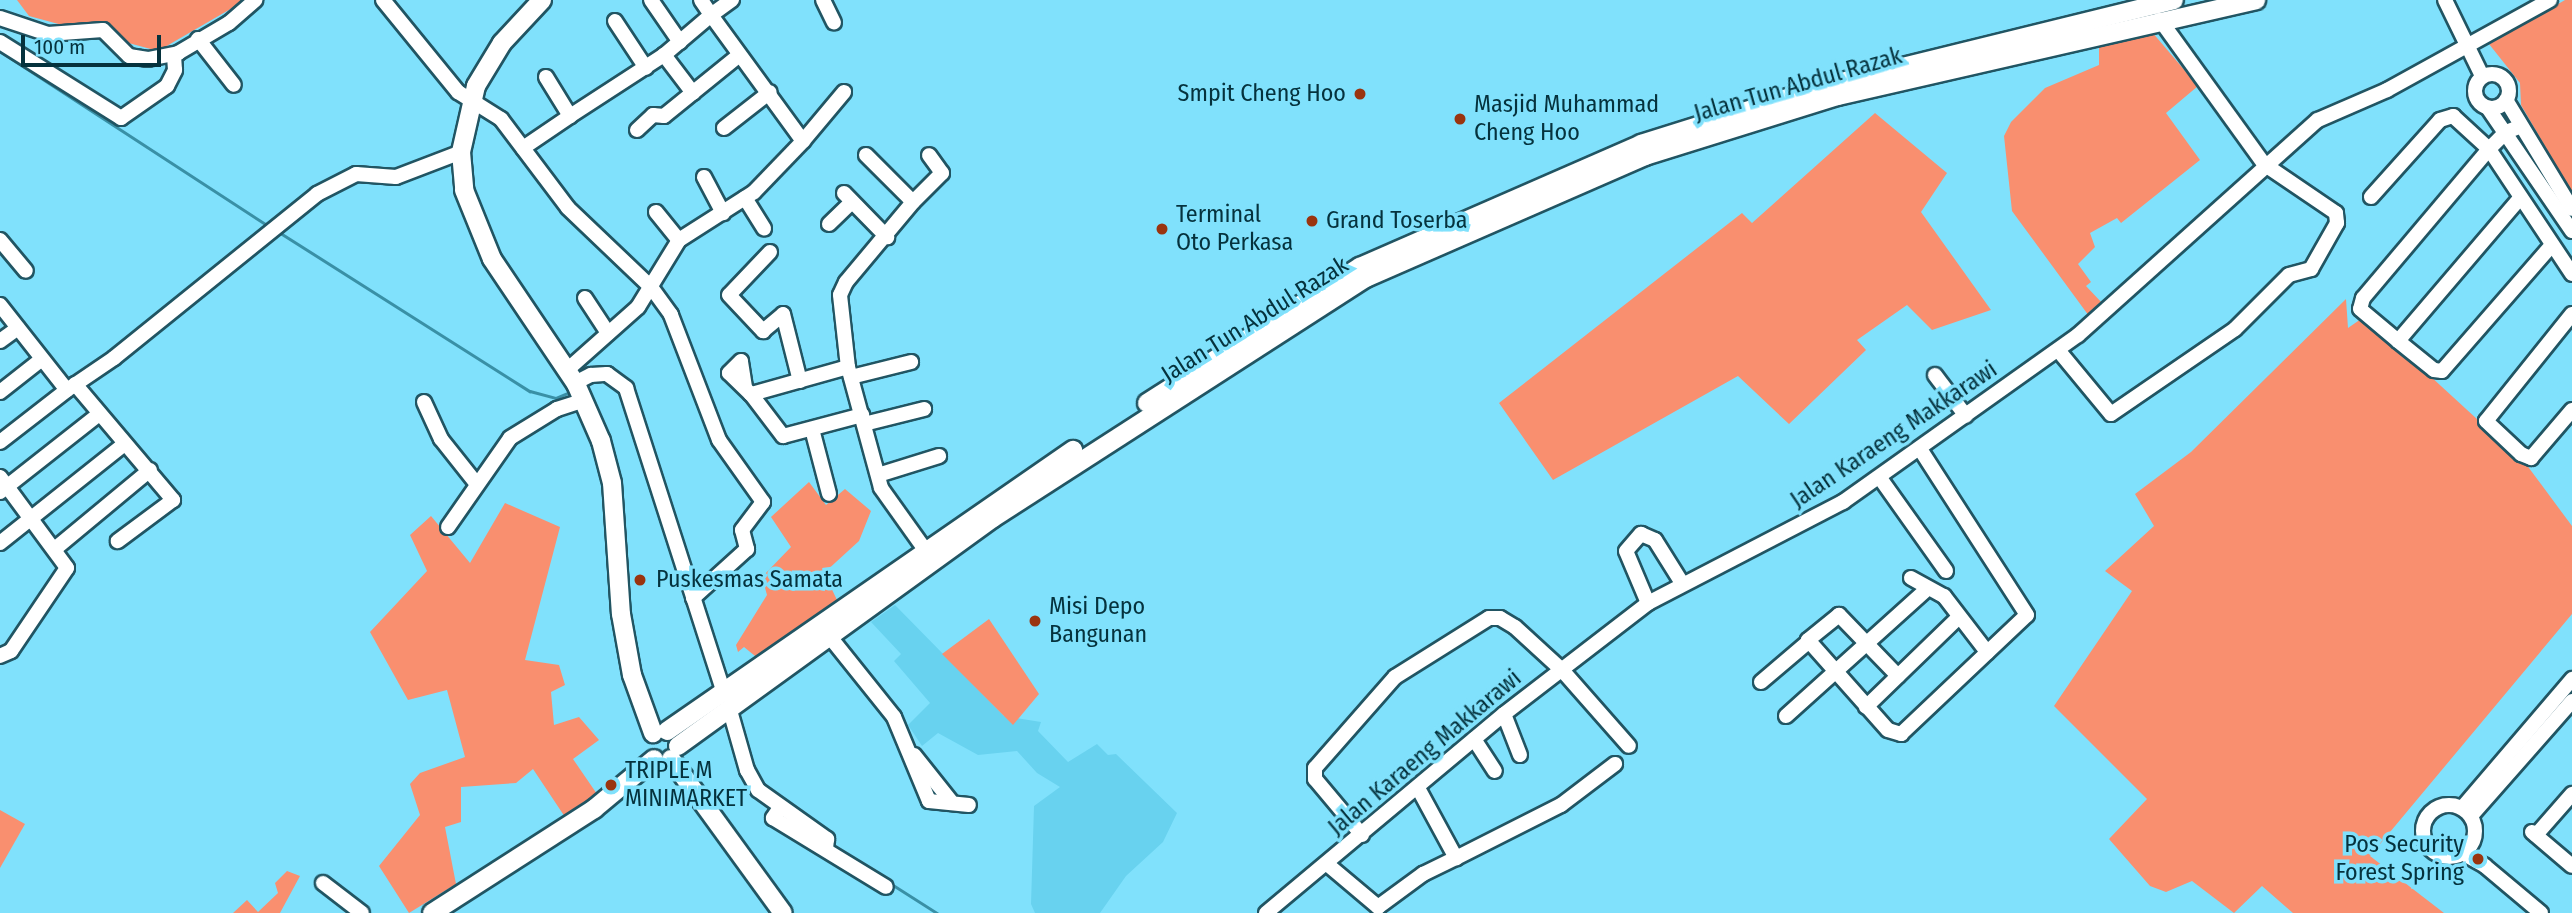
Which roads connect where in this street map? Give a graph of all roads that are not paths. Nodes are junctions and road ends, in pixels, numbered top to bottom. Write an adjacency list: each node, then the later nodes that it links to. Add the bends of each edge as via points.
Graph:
1 (255, 0): 17 (street, via 229,23)
2 (383, 0): 31 (street, via 449,83)
3 (542, 0): 31 (main road, via 502,43)
4 (651, 0): 19 (street)
5 (701, 0): 12 (street)
6 (732, 0): 12 (street)
7 (823, 0): 16 (street)
8 (2256, 0): 11 (main road, Jalan Tun Abdul Razak)
9 (2445, 0): 20 (street)
10 (2550, 0): 20 (street, Jalan Karaeng Makkarawi)
11 (2174, 4): 14 (main road, Jalan Tun Abdul Razak); 41 (main road, Jalan Tun Abdul Razak, via 1833,84)
12 (711, 15): 19 (street); 23 (street)
13 (0, 18): 21 (street, via 48,34 103,30 138,60)
14 (2160, 20): 41 (main road, Jalan Tun Abdul Razak, via 1838,96); 45 (street)
15 (615, 22): 24 (street)
16 (834, 23)
17 (198, 40): 21 (street); 27 (street)
18 (0, 41): 21 (street, via 121,118 167,86 175,70)
19 (680, 42): 22 (street)
20 (2468, 45): 25 (street); 45 (street, Jalan Karaeng Makkarawi, via 2387,90 2318,120)
21 (174, 55)
22 (664, 55): 24 (street); 30 (street)
23 (738, 56): 28 (street); 30 (street)
24 (646, 68): 34 (street)
25 (2482, 76): 32 (street, via 2493,73 2505,80); 33 (street, via 2475,95)
26 (546, 77): 34 (street)
27 (234, 85)
28 (770, 92): 35 (street); 38 (street, via 783,118)
29 (844, 92): 38 (street)
30 (693, 93): 37 (street, via 664,117 653,115)
31 (471, 99): 39 (street, via 501,119); 42 (main road)
32 (2506, 100): 33 (street); 36 (street)
33 (2488, 108): 36 (street)
34 (569, 116): 39 (street)
35 (724, 128)
36 (2513, 129): 40 (street); 51 (street); 56 (street)
37 (637, 130)
38 (803, 141): 48 (street)
39 (523, 148): 64 (street, via 568,208)
40 (2489, 149): 47 (street, via 2453,116 2445,116); 49 (street); 71 (street, via 2360,303 2360,309)
41 (1643, 150): 97 (main road, Jalan Tun Abdul Razak, via 1360,267)
42 (461, 152): 78 (main road, via 468,207 492,259); 79 (street, via 396,177 362,173 348,177 317,194)
43 (866, 155): 50 (street)
44 (929, 155): 50 (street, via 942,173)
45 (2264, 164): 72 (street, Jalan Karaeng Makkarawi, via 2126,294); 72 (street, via 2336,213 2337,223 2311,270 2288,275 2235,329 2111,414)
46 (704, 177): 53 (street)
47 (2371, 197)
48 (745, 198): 53 (street); 55 (street)
49 (2520, 198): 60 (street); 71 (street)
50 (913, 202): 57 (street)
51 (2572, 209)
52 (656, 212): 59 (street)
53 (723, 213): 59 (street)
54 (829, 224): 57 (street, via 848,198)
55 (764, 228)
56 (2572, 231)
57 (887, 237): 75 (street, via 841,289)
58 (0, 240): 62 (street)
59 (678, 240): 64 (street)
60 (2551, 246): 63 (street); 71 (street, via 2442,371 2434,370)
61 (770, 252): 77 (street, via 729,294 762,331 787,333)
62 (26, 271)
63 (2572, 274)
64 (651, 287): 69 (street, via 638,307); 109 (street, via 681,335 719,440 763,502 742,530 747,549)
65 (585, 298): 69 (street)
66 (0, 305): 68 (street)
67 (2572, 314): 83 (street, via 2486,421 2531,458)
68 (18, 328): 70 (street); 73 (street)
69 (607, 333): 78 (street)
70 (0, 341)
71 (2398, 341)
72 (2057, 350): 85 (street, Jalan Karaeng Makkarawi)
73 (42, 359): 79 (street); 80 (street)
74 (911, 362): 75 (street)
75 (850, 372): 77 (street); 86 (street)
76 (1935, 375): 85 (street)
77 (800, 381): 87 (street, via 748,391 781,435)
78 (576, 386): 95 (street, via 496,452); 109 (street, via 591,375 607,374 626,388); 127 (main road, via 608,462 621,614 632,675)
79 (71, 387): 84 (street); 88 (street)
80 (0, 392)
81 (424, 402): 95 (street, via 441,439)
82 (924, 409): 86 (street)
83 (2572, 410)
84 (98, 415): 89 (street); 96 (street)
85 (1966, 416): 90 (street, Jalan Karaeng Makkarawi)
86 (863, 419): 87 (street); 93 (street)
87 (812, 429): 98 (street)
88 (0, 442)
89 (123, 445): 92 (street); 99 (street)
90 (1920, 449): 94 (street, Jalan Karaeng Makkarawi); 115 (street, via 2026,611 2017,626)
91 (939, 456): 93 (street)
92 (150, 470): 101 (street, via 172,502); 103 (street)
93 (877, 475): 104 (street, via 888,503)
94 (1880, 478): 105 (street); 107 (street, Jalan Karaeng Makkarawi, via 1786,535)
95 (476, 482): 100 (street)
96 (2, 485): 99 (street)
97 (1030, 486): 104 (main road, Jalan Tun Abdul Razak); 112 (main road, Jalan Tun Abdul Razak)
98 (830, 494)
99 (32, 519): 102 (street); 103 (street)
100 (448, 527)
101 (118, 541)
102 (0, 543)
103 (56, 548): 116 (street, via 66,562 66,573 11,651)
104 (926, 551): 112 (main road, Jalan Tun Abdul Razak)
105 (1946, 571)
106 (1911, 578): 108 (street)
107 (1682, 583): 110 (street, Jalan Karaeng Makkarawi); 110 (street, via 1655,540 1641,534 1626,551)
108 (1928, 588): 111 (street, via 1944,596); 114 (street)
109 (693, 598): 122 (street)
110 (1648, 603): 117 (street, Jalan Karaeng Makkarawi)
111 (1959, 617): 115 (street); 119 (street)
112 (834, 628): 122 (main road, Jalan Tun Abdul Razak); 137 (street, via 894,717 910,751 950,800)
113 (1808, 642): 114 (street, via 1839,615); 118 (street); 121 (street)
114 (1867, 645): 118 (street); 119 (street)
115 (1987, 652): 124 (street, via 1900,734 1888,730)
116 (0, 656)
117 (1562, 670): 125 (street, Jalan Karaeng Makkarawi); 129 (street); 139 (street, via 1515,627 1493,617 1407,667 1315,768 1315,779)
118 (1835, 674): 124 (street); 126 (street)
119 (1898, 676): 124 (street)
120 (2572, 679): 134 (street)
121 (1761, 682)
122 (727, 700): 127 (main road, Jalan Tun Abdul Razak); 130 (main road, Jalan Tun Abdul Razak); 147 (street, via 751,778 777,812)
123 (2572, 701): 134 (street)
124 (1866, 707)
125 (1504, 714): 128 (street, Jalan Karaeng Makkarawi); 131 (street)
126 (1786, 716)
127 (660, 732): 130 (main road); 130 (main road, via 646,746)
128 (1474, 739): 133 (street); 135 (street, Jalan Karaeng Makkarawi)
129 (1629, 746)
130 (668, 755): 150 (main road, Jalan Tun Abdul Razak, via 594,809); 151 (main road)
131 (1520, 755)
132 (1615, 764): 142 (street, via 1567,802)
133 (1495, 771)
134 (2490, 785): 138 (street)
135 (1418, 788): 139 (street, Jalan Karaeng Makkarawi); 142 (street)
136 (2572, 794): 144 (street, via 2534,834)
137 (969, 805)
138 (2466, 812): 140 (street); 141 (street, via 2439,807 2427,817 2424,829 2427,844 2435,852 2446,856)
139 (1362, 835): 143 (street, Jalan Karaeng Makkarawi)
140 (2473, 842): 141 (street); 145 (street)
141 (2462, 853): 145 (street)
142 (1456, 858): 148 (street, via 1423,873)
143 (1327, 864): 148 (street); 152 (street, Jalan Karaeng Makkarawi)
144 (2572, 864)
145 (2485, 866): 153 (street)
146 (323, 883): 149 (street)
147 (886, 887)
148 (1378, 910)
149 (362, 913)
150 (432, 913)
151 (783, 913)
152 (1266, 913)
153 (2541, 913)

